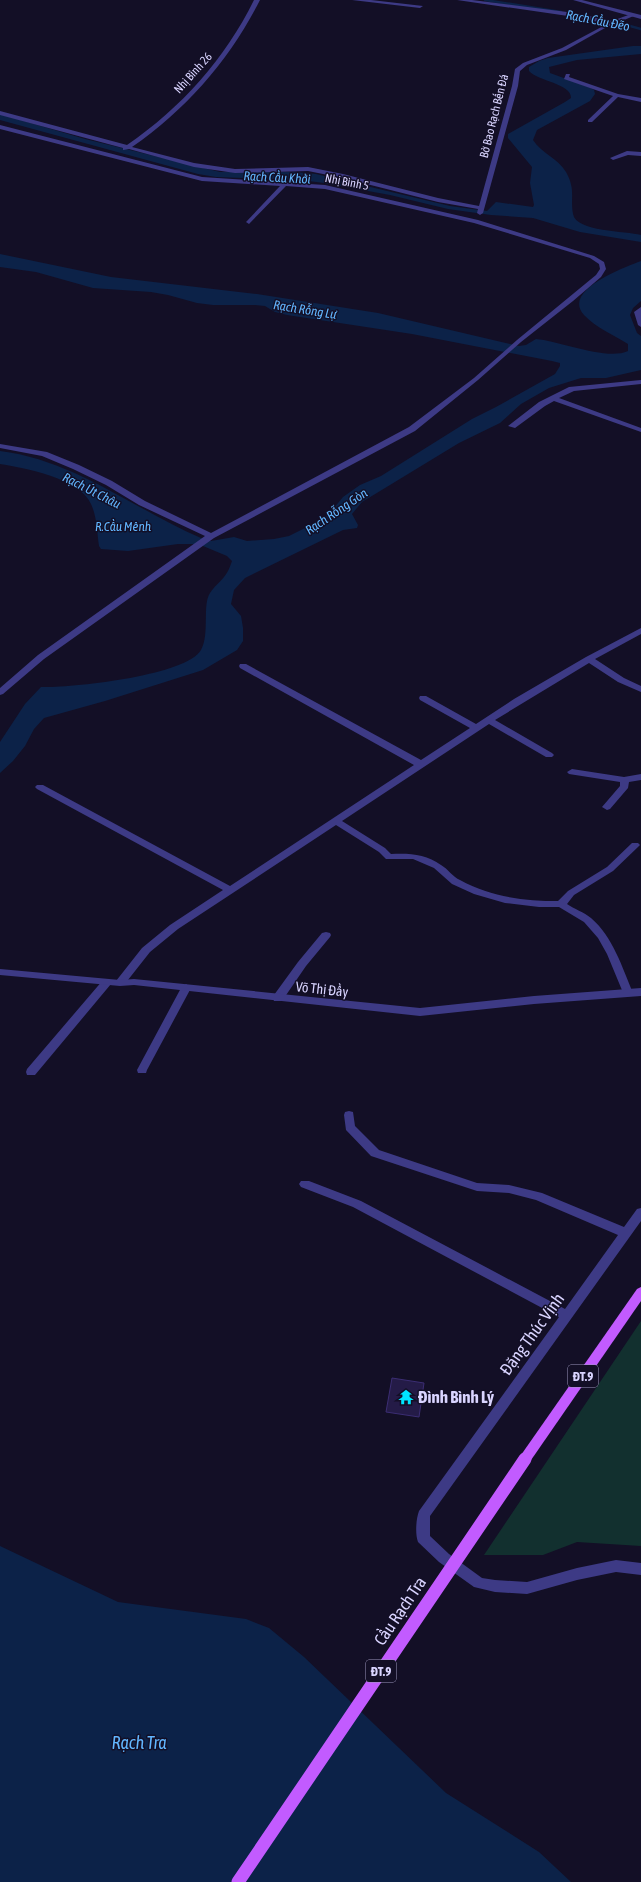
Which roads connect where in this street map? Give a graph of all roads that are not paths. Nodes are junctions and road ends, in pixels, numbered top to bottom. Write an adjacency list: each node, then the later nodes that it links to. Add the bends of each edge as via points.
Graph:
1 (257, 0): 15 (street, Nhị Bình 26, via 250,16 202,83 158,126)
2 (355, 0): 5 (street)
3 (460, 0): 8 (street, via 575,15)
4 (576, 0): 6 (street)
5 (420, 6)
6 (633, 15): 7 (street); 8 (street, Bờ Bao Rạch Bến Đá)
7 (641, 17)
8 (613, 23): 20 (street, Bờ Bao Rạch Bến Đá, via 517,70 515,86)
9 (568, 75): 10 (street, via 566,78)
10 (617, 95): 11 (street); 13 (street)
11 (641, 100)
12 (0, 113): 15 (street)
13 (590, 122)
14 (0, 127): 17 (street, Nhị Bình 5)
15 (128, 147): 17 (street, Nhị Bình 26); 20 (street, via 194,165 235,171 308,170 343,176)
16 (641, 154): 18 (street, via 626,153)
17 (115, 155): 19 (street, Nhị Bình 5, via 202,179)
18 (613, 158)
19 (284, 185): 21 (street, Nhị Bình 5, via 326,187); 22 (street)
20 (480, 210): 21 (street, Bờ Bao Rạch Bến Đá)
21 (476, 221): 30 (street, Nhị Bình 5, via 592,257 602,263 603,269 599,276 412,429)
22 (249, 222)
23 (641, 309): 24 (street, via 637,312)
24 (641, 325)
25 (641, 382): 26 (street, via 579,387 566,390)
26 (552, 398): 27 (street); 28 (street)
27 (512, 426)
28 (641, 430)
29 (0, 446): 30 (street, via 44,454 76,467)
30 (209, 538): 35 (street, via 41,657)
31 (641, 631): 32 (street)
32 (589, 658): 34 (street); 37 (street)
33 (243, 666): 40 (street)
34 (641, 690)
35 (0, 692)
36 (423, 698): 38 (street)
37 (489, 720): 38 (street); 39 (street)
38 (477, 728): 40 (street)
39 (549, 755)
40 (422, 765): 46 (street)
41 (572, 772): 43 (street)
42 (641, 777): 43 (street)
43 (624, 780): 45 (street, via 625,786)
44 (40, 787): 48 (street)
45 (607, 807)
46 (336, 821): 48 (street); 49 (street, via 389,856 414,856 437,866 455,882 478,892 508,901)
47 (635, 846): 49 (street, via 610,869 571,893)
48 (230, 890): 53 (street, via 174,927 146,950)
49 (561, 904): 56 (street, via 566,910 586,919 601,933)
50 (326, 935): 57 (street)
51 (4, 973): 52 (street, Võ Thị Đầy)
52 (107, 982): 53 (street, Võ Thị Đầy); 59 (street)
53 (120, 983): 54 (street, Võ Thị Đầy, via 134,982)
54 (186, 988): 57 (street, Võ Thị Đầy); 58 (street)
55 (641, 992): 56 (street, Võ Thị Đầy)
56 (628, 993): 57 (street, Võ Thị Đầy, via 420,1012)
57 (278, 998)
58 (142, 1070)
59 (31, 1072)
60 (349, 1115): 63 (street, via 350,1127 375,1153 477,1187 509,1189 538,1196)
61 (305, 1184): 65 (street, via 357,1204)
62 (641, 1212): 63 (street, Đặng Thúc Vịnh)
63 (626, 1233): 65 (street, Đặng Thúc Vịnh)
64 (641, 1292): 67 (main road, Cầu Rạch Tra / ĐT.9, bridge)
65 (567, 1316): 66 (street, Đặng Thúc Vịnh, via 424,1514 423,1538 444,1558 479,1583 495,1586 527,1588 616,1566)
66 (641, 1569)
67 (238, 1882)

